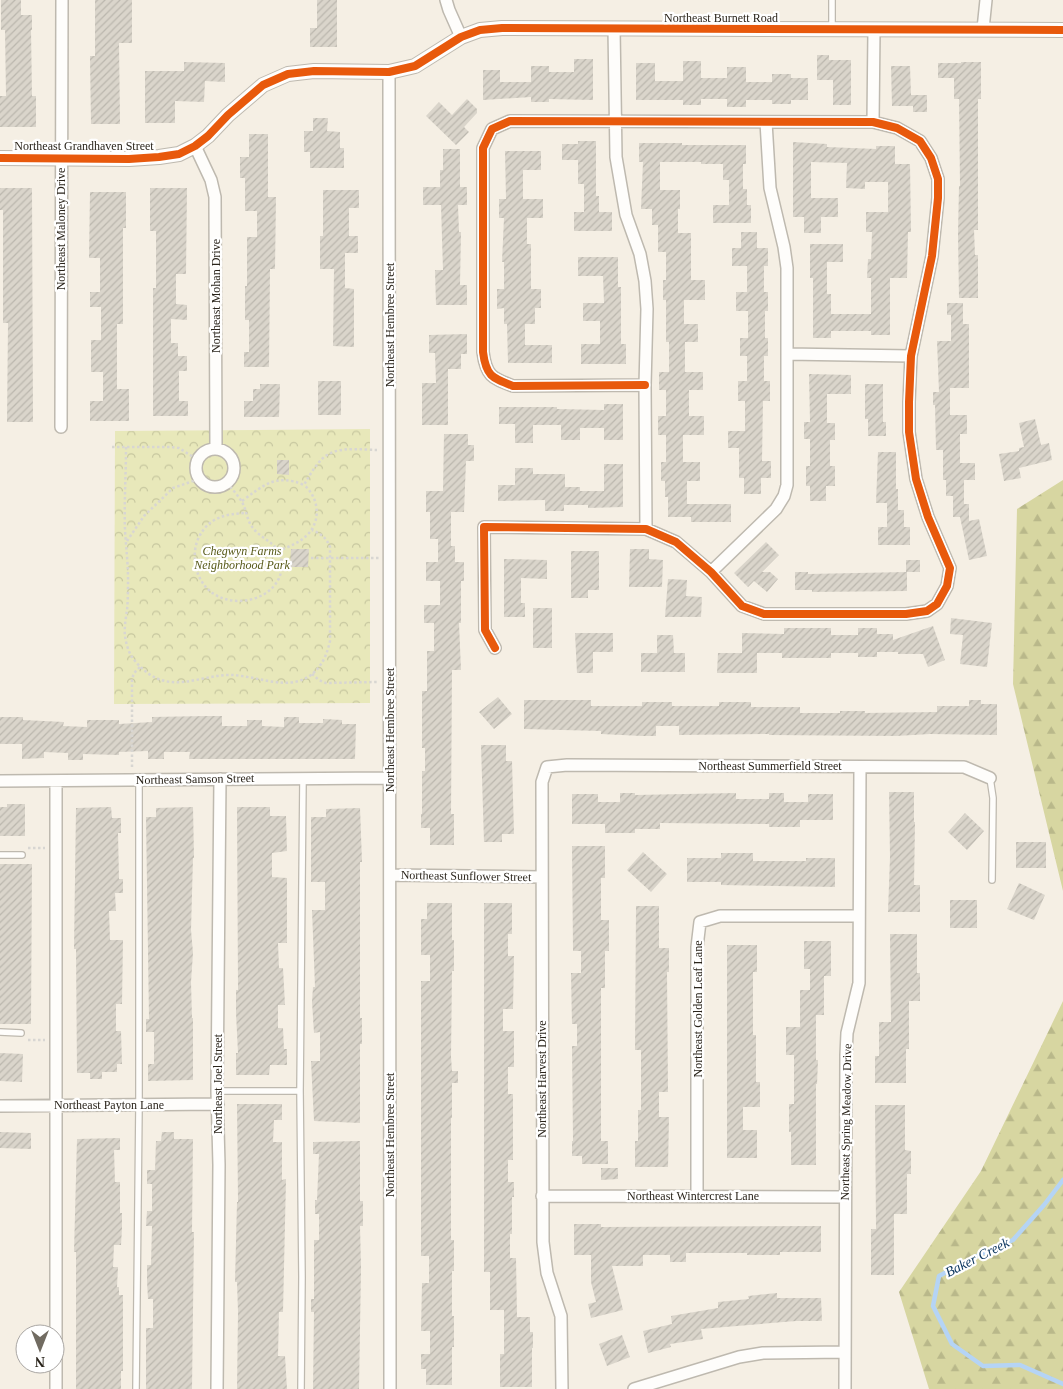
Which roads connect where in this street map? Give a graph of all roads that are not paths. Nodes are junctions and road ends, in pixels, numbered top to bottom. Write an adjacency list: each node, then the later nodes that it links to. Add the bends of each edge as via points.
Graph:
1 (62, 0): 17 (street, Northeast Maloney Drive)
2 (446, 0): 10 (street)
3 (832, 0): 7 (lane)
4 (986, 0): 6 (street)
5 (614, 28): 7 (street, Northeast Burnett Road); 10 (street, Northeast Burnett Road, via 502,28 480,30); 12 (street)
6 (982, 29): 8 (street, Northeast Burnett Road); 9 (street, Northeast Burnett Road)
7 (832, 30): 8 (street, Northeast Burnett Road)
8 (874, 30): 14 (street)
9 (1063, 30)
10 (461, 37): 11 (street, Northeast Grandhaven Street, via 415,66)
11 (389, 72): 15 (street, Northeast Grandhaven Street, via 288,74 263,85); 30 (street, Northeast Hembree Street)
12 (616, 122): 13 (street); 20 (street, via 618,175 645,281); 20 (street, via 510,122 492,128 483,148 483,352 485,368 497,380 513,386)
13 (766, 122): 14 (street); 18 (street, via 770,188 787,268)
14 (873, 122): 19 (street, via 897,128 920,142 931,158 938,179 932,256)
15 (195, 146): 17 (street, Northeast Grandhaven Street, via 178,154 159,157); 22 (street, Northeast Mohan Drive, via 215,197)
16 (0, 158): 17 (street, Northeast Grandhaven Street)
17 (62, 158): 21 (street, Northeast Maloney Drive)
18 (787, 354): 19 (street); 24 (street, via 787,485 784,496 776,509)
19 (911, 356): 24 (street, via 910,432 916,479 950,568 948,586 937,604 927,611 906,614 764,614 742,606)
20 (645, 385): 23 (street)
21 (61, 428)
22 (216, 449): 22 (street, via 207,450 198,460 196,472 199,479 215,487 227,483 234,469 233,462 224,451)
23 (646, 530): 24 (street, via 676,542); 25 (street, via 484,527 485,630)
24 (710, 572)
25 (495, 648)
26 (860, 766): 27 (street, Northeast Summerfield Street); 31 (street, Northeast Summerfield Street, via 964,766); 40 (street, Northeast Spring Meadow Drive)
27 (548, 767): 38 (street, Northeast Harvest Drive, via 542,782)
28 (220, 778): 29 (street, Northeast Samson Street); 32 (street, Northeast Samson Street); 43 (street, Northeast Joel Street)
29 (303, 778): 30 (street, Northeast Samson Street); 44 (lane)
30 (390, 778): 37 (street, Northeast Hembree Street)
31 (990, 778): 39 (lane, via 993,798)
32 (135, 780): 34 (street, Northeast Samson Street); 48 (lane)
33 (0, 781): 34 (street, Northeast Samson Street)
34 (56, 782): 46 (street)
35 (0, 855): 36 (lane)
36 (22, 855)
37 (391, 875): 38 (street, Northeast Sunflower Street); 57 (street, Northeast Hembree Street)
38 (541, 877): 49 (street, Northeast Harvest Drive)
39 (992, 880)
40 (859, 916): 50 (street, Northeast Golden Leaf Lane, via 720,916 700,922 697,947); 51 (street, Northeast Spring Meadow Drive, via 859,982 847,1033)
41 (0, 1032): 42 (lane)
42 (21, 1033)
43 (217, 1091): 44 (lane); 45 (street, Northeast Joel Street)
44 (300, 1091): 56 (lane)
45 (218, 1104): 48 (street, Northeast Payton Lane); 55 (street, Northeast Joel Street)
46 (56, 1105): 47 (street, Northeast Payton Lane); 48 (street, Northeast Payton Lane); 53 (street)
47 (0, 1106)
48 (138, 1106): 54 (lane)
49 (542, 1196): 50 (street, Northeast Wintercrest Lane); 58 (street, Northeast Harvest Drive, via 544,1259 561,1316)
50 (697, 1196): 51 (street, Northeast Wintercrest Lane)
51 (845, 1197): 52 (street, Northeast Spring Meadow Drive)
52 (845, 1352): 59 (street, via 763,1353 739,1357); 60 (street, Northeast Spring Meadow Drive)
53 (56, 1389)
54 (136, 1389)
55 (217, 1389)
56 (301, 1389)
57 (390, 1389)
58 (562, 1389)
59 (634, 1389)
60 (845, 1389)

